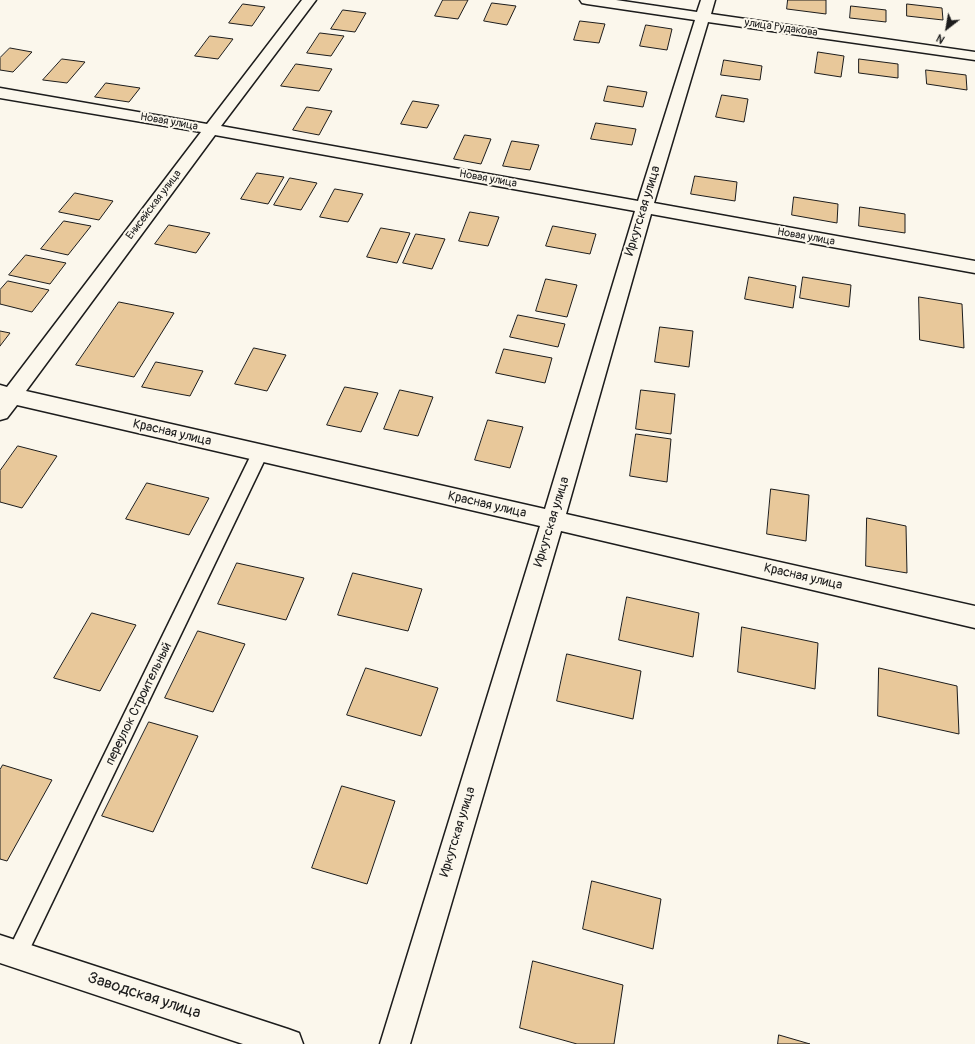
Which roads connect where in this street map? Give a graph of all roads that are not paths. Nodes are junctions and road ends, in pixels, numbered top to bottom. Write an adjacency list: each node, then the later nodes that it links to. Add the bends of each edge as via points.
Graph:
1 (309, 0): 6 (street, Енисейская улица)
2 (587, 0): 3 (street, улица Рудакова)
3 (705, 8): 4 (street, улица Рудакова); 7 (street, Иркутская улица)
4 (975, 56)
5 (0, 93): 6 (street, Новая улица)
6 (211, 129): 7 (street, Новая улица); 9 (street, Енисейская улица)
7 (644, 208): 8 (street, Новая улица); 11 (street, Иркутская улица)
8 (975, 267)
9 (4, 400): 10 (street, Красная улица)
10 (260, 453): 11 (street, Красная улица); 13 (lane, переулок Строительный)
11 (553, 520): 12 (street, Красная улица); 15 (street, Иркутская улица)
12 (975, 617)
13 (9, 951): 14 (street, Заводская улица)
14 (288, 1044)
15 (394, 1044)

